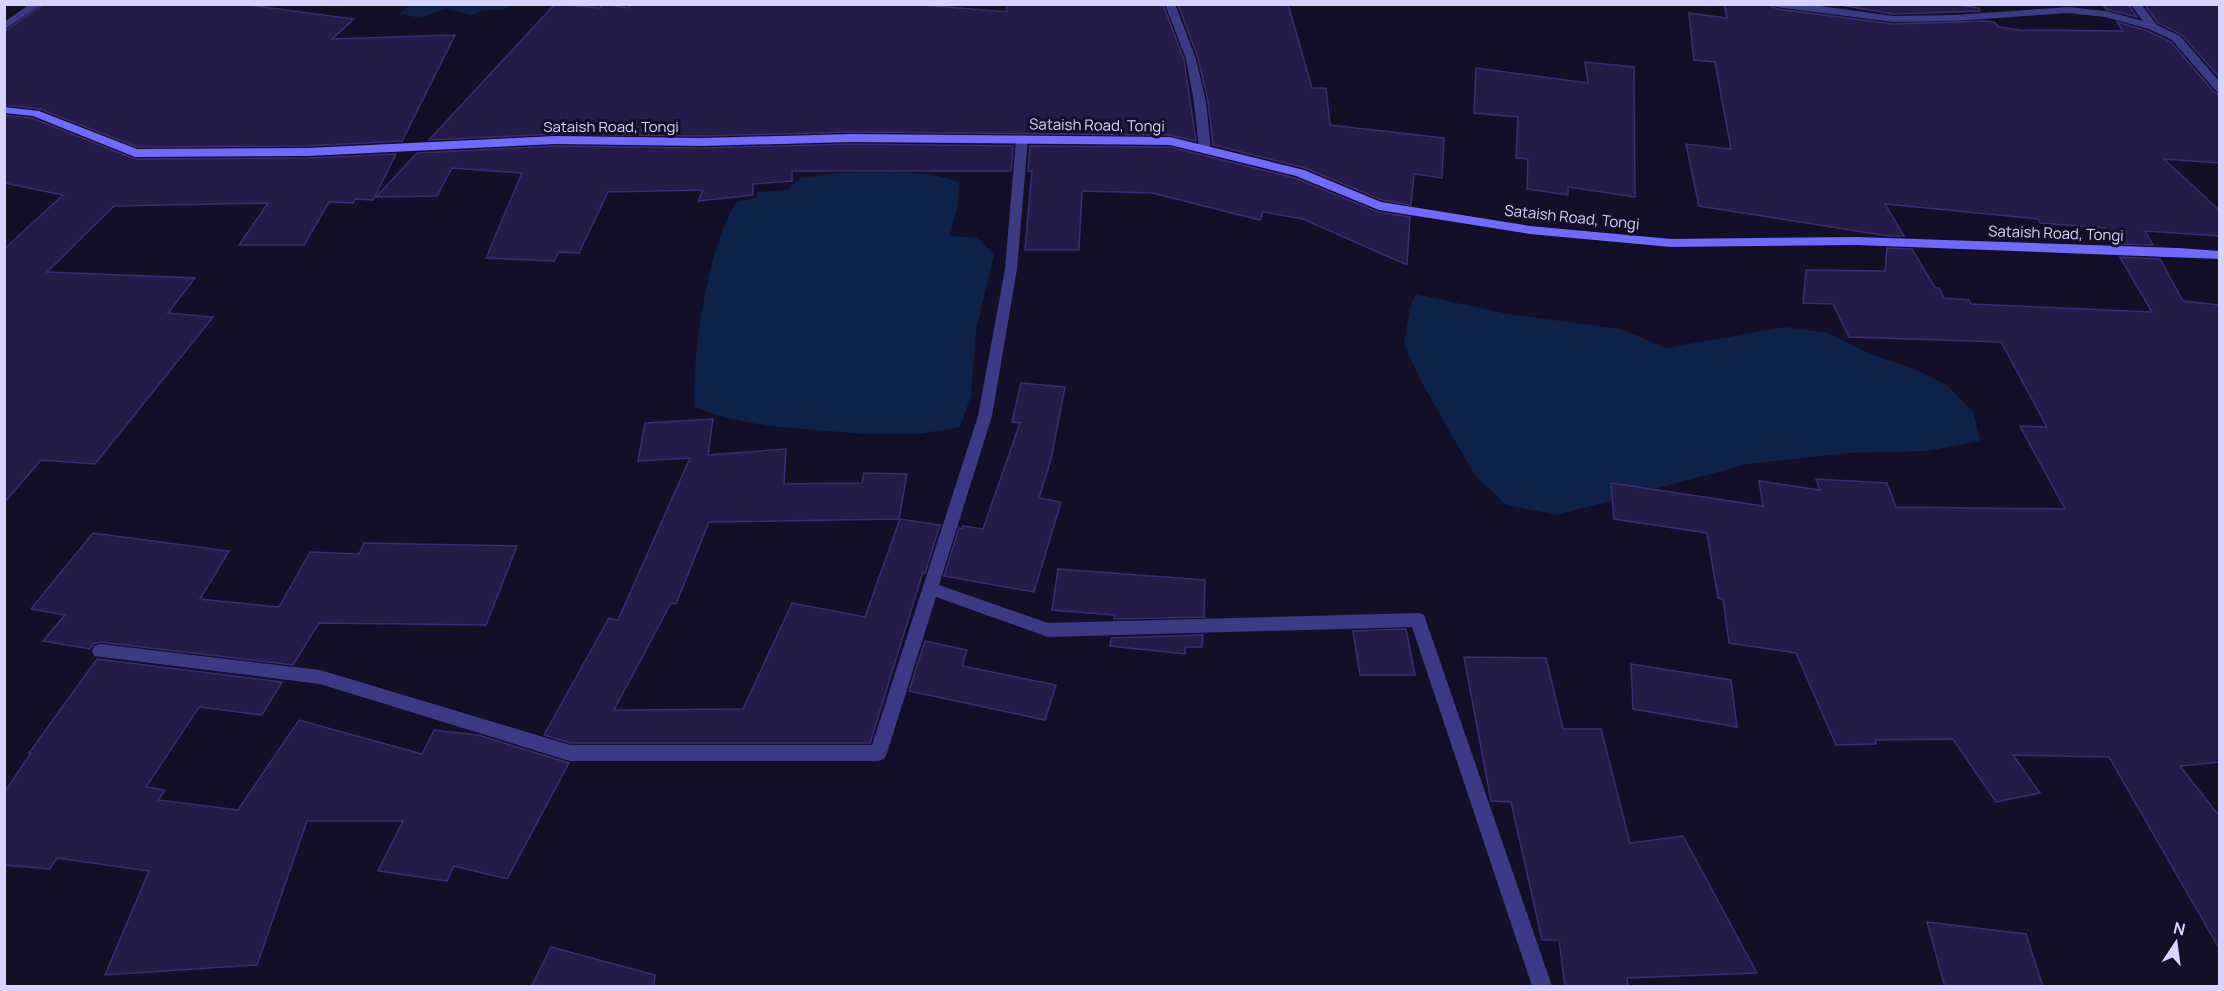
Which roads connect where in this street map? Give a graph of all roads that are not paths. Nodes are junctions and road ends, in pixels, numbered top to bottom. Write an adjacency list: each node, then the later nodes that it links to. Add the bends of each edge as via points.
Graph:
1 (37, 4): 5 (street)
2 (1170, 4): 10 (street, via 1191,59)
3 (1777, 4): 6 (street, via 1893,19 2068,10 2106,14)
4 (2135, 4): 6 (street)
5 (4, 27)
6 (2153, 27): 7 (street, via 2176,38)
7 (2220, 89)
8 (4, 110): 9 (street, Sataish Road, Tongi, via 35,113 135,153 307,152 556,140)
9 (1022, 139): 10 (street, Sataish Road, Tongi, via 1170,141); 12 (street, via 1011,269 985,416)
10 (1205, 150): 11 (street, Sataish Road, Tongi, via 1300,173 1378,206 1530,230 1671,243 1857,241)
11 (2220, 255)
12 (930, 588): 13 (street, via 878,753 570,753 320,677); 14 (street, via 1048,630 1418,620)
13 (100, 651)
14 (1542, 987)

